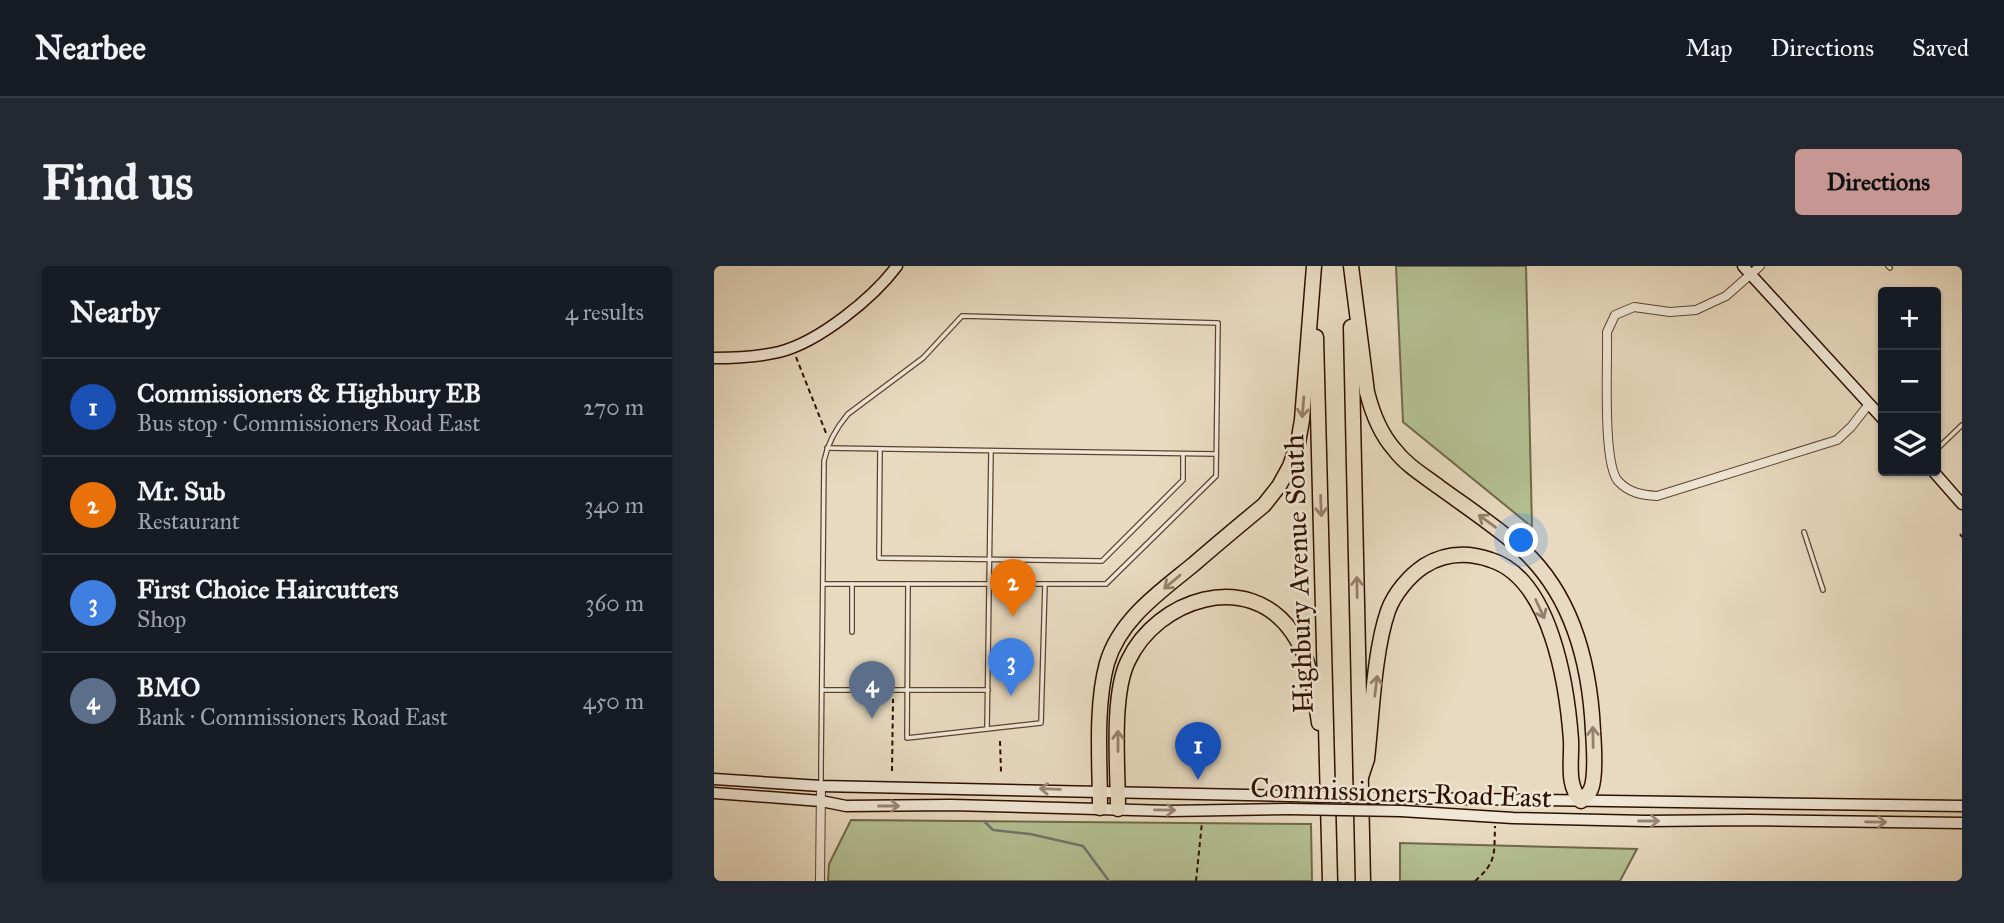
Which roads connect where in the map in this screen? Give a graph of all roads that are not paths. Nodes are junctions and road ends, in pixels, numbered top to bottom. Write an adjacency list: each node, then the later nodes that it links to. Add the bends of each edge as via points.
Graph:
1 (897, 266): 5 (main road, via 852,313 813,337 781,352)
2 (1314, 266): 32 (highway, Highbury Avenue South, one-way to 32); 34 (highway, one-way to 34, via 1302,419 1290,466 1264,505 1146,604 1122,632 1103,685)
3 (1350, 266): 30 (highway, Highbury Avenue South, one-way to 3); 38 (highway, one-way to 3, via 1592,788 1592,709 1582,650 1569,617 1549,580 1526,553 1412,467 1384,436 1367,392)
4 (1751, 269): 6 (main road); 6 (street, via 1726,296 1696,310 1634,307 1615,315 1608,332 1608,432 1616,479 1630,491 1657,496 1838,440)
5 (714, 358)
6 (1870, 404): 7 (main road)
7 (1878, 413)
8 (1962, 425): 9 (lane)
9 (1941, 445)
10 (827, 448): 11 (lane); 14 (lane, via 848,414 923,358 962,316 1218,323); 19 (lane)
11 (880, 449): 12 (lane); 18 (lane, via 879,558)
12 (991, 451): 13 (lane); 18 (lane)
13 (1183, 454): 14 (lane); 18 (lane, via 1182,480 1102,561)
14 (1216, 454): 23 (lane, via 1216,476 1106,584)
15 (1937, 476): 16 (main road)
16 (1962, 504)
17 (1804, 532): 24 (lane)
18 (990, 559): 22 (lane)
19 (823, 584): 20 (lane); 26 (lane)
20 (852, 584): 21 (lane); 25 (lane)
21 (908, 584): 22 (lane); 27 (lane)
22 (990, 584): 23 (lane); 28 (lane)
23 (1045, 584): 29 (lane, via 1041,723)
24 (1823, 590)
25 (852, 632)
26 (822, 690): 27 (lane); 33 (lane)
27 (907, 690): 28 (lane); 29 (lane, via 907,738)
28 (988, 690): 29 (lane)
29 (987, 729)
30 (1361, 778): 38 (highway, one-way to 38, via 1388,611 1416,572 1436,559 1465,554 1505,565 1519,576 1536,602 1564,684 1572,789); 46 (highway, Highbury Avenue South)
31 (714, 779): 33 (main road, Commissioners Road East)
32 (1329, 780): 35 (highway, one-way to 32, via 1120,695 1128,661 1138,644 1173,613 1191,602 1222,596 1238,596 1264,606 1292,631 1310,675); 45 (highway, Highbury Avenue South)
33 (821, 786): 34 (main road, Commissioners Road East, one-way to 33); 37 (street)
34 (1100, 791): 35 (main road, Commissioners Road East); 40 (highway)
35 (1118, 791): 38 (main road, Commissioners Road East, bridge); 41 (highway)
36 (714, 793): 37 (main road, Commissioners Road East)
37 (821, 801): 40 (main road, Commissioners Road East, one-way to 40, via 846,806); 44 (street)
38 (1581, 801): 39 (main road, Commissioners Road East); 42 (main road)
39 (1962, 806)
40 (1100, 808): 41 (main road, Commissioners Road East)
41 (1118, 809): 42 (main road, Commissioners Road East, one-way to 42, bridge, via 1401,811)
42 (1581, 819): 43 (main road, Commissioners Road East, one-way to 43)
43 (1962, 823)
44 (821, 881)
45 (1330, 881)
46 (1363, 881)

